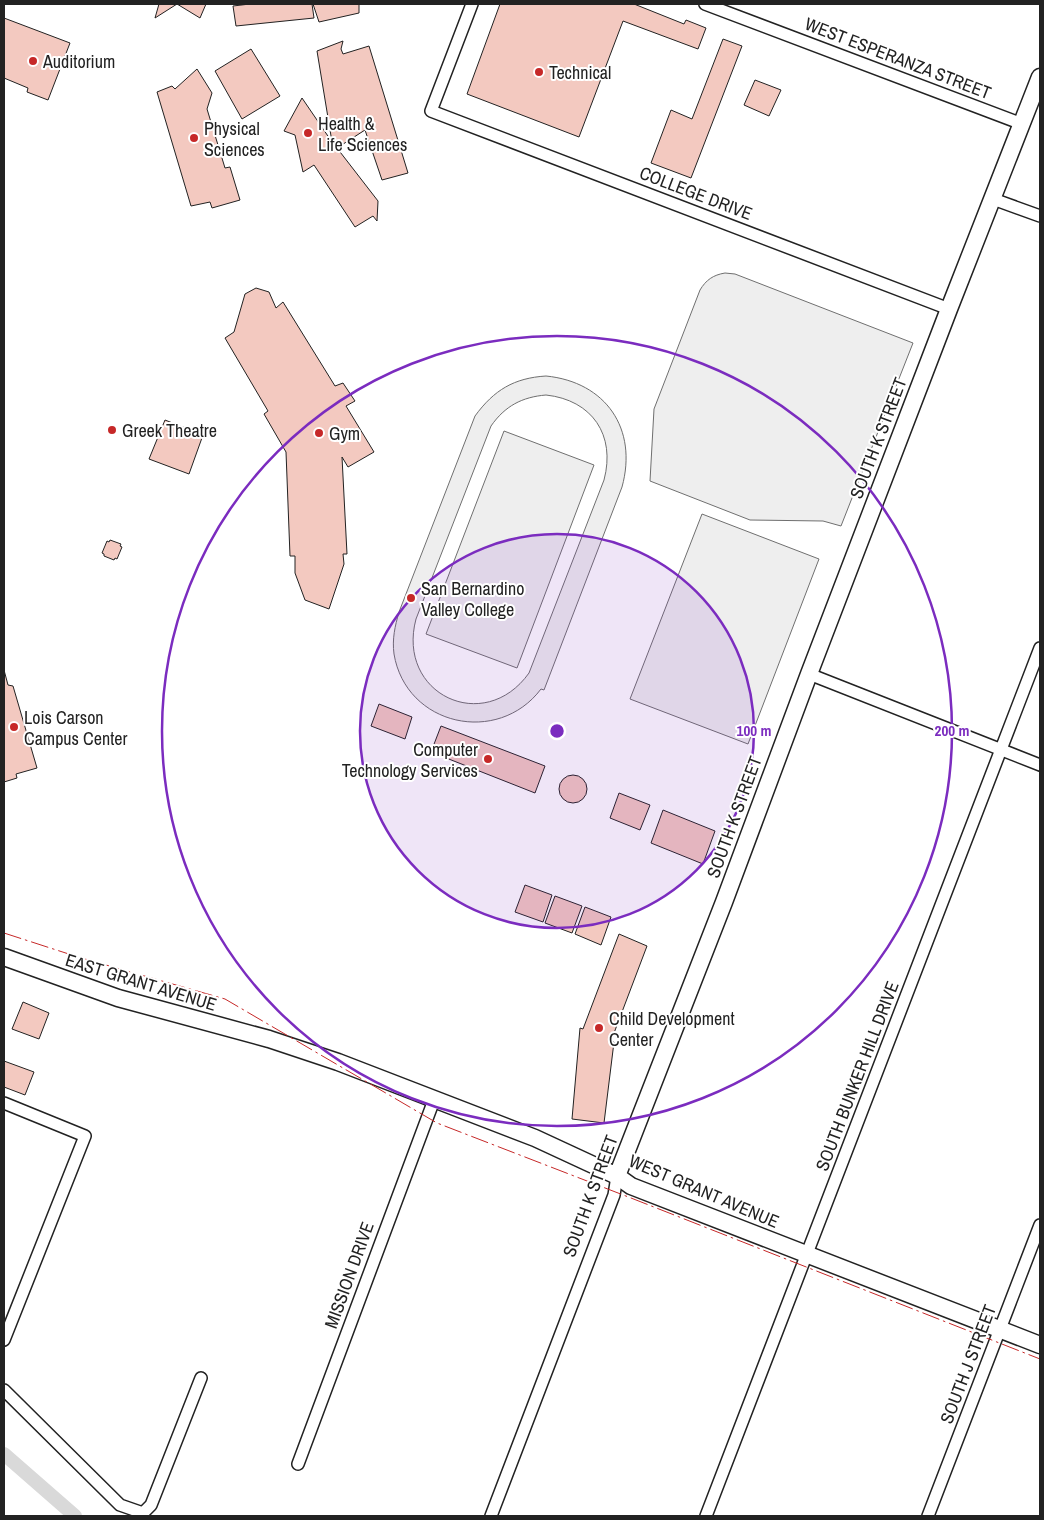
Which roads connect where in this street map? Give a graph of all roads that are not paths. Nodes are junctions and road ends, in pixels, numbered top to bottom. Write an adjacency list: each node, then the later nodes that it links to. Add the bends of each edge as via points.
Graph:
1 (472, 4): 7 (street, COLLEGE DRIVE, via 431,111)
2 (705, 4): 4 (street, WEST ESPERANZA STREET)
3 (1040, 77): 4 (street, SOUTH K STREET)
4 (1022, 124): 5 (street, SOUTH K STREET)
5 (993, 199): 6 (street); 7 (street, SOUTH K STREET)
6 (1040, 216)
7 (949, 309): 9 (street, SOUTH K STREET)
8 (1040, 648): 10 (street, SOUTH BUNKER HILL DRIVE)
9 (809, 674): 10 (street); 16 (street, SOUTH K STREET)
10 (1001, 750): 11 (street); 18 (street, SOUTH BUNKER HILL DRIVE)
11 (1040, 765)
12 (4, 957): 13 (street, EAST GRANT AVENUE, via 118,998)
13 (269, 1039): 14 (street, WEST GRANT AVENUE)
14 (434, 1100): 16 (street, WEST GRANT AVENUE, via 535,1138); 24 (street, MISSION DRIVE)
15 (4, 1103): 20 (street, via 85,1136)
16 (617, 1176): 18 (street, WEST GRANT AVENUE, via 631,1186); 25 (street, SOUTH K STREET, via 614,1195)
17 (1040, 1225): 19 (street, SOUTH J STREET)
18 (807, 1255): 19 (street, WEST GRANT AVENUE); 26 (street, SOUTH BUNKER HILL DRIVE)
19 (1000, 1329): 21 (street, WEST GRANT AVENUE); 27 (street, SOUTH J STREET)
20 (4, 1340)
21 (1040, 1345)
22 (201, 1378): 23 (street, via 151,1505 143,1513 120,1505)
23 (4, 1390)
24 (298, 1464)
25 (491, 1516)
26 (706, 1516)
27 (928, 1516)

